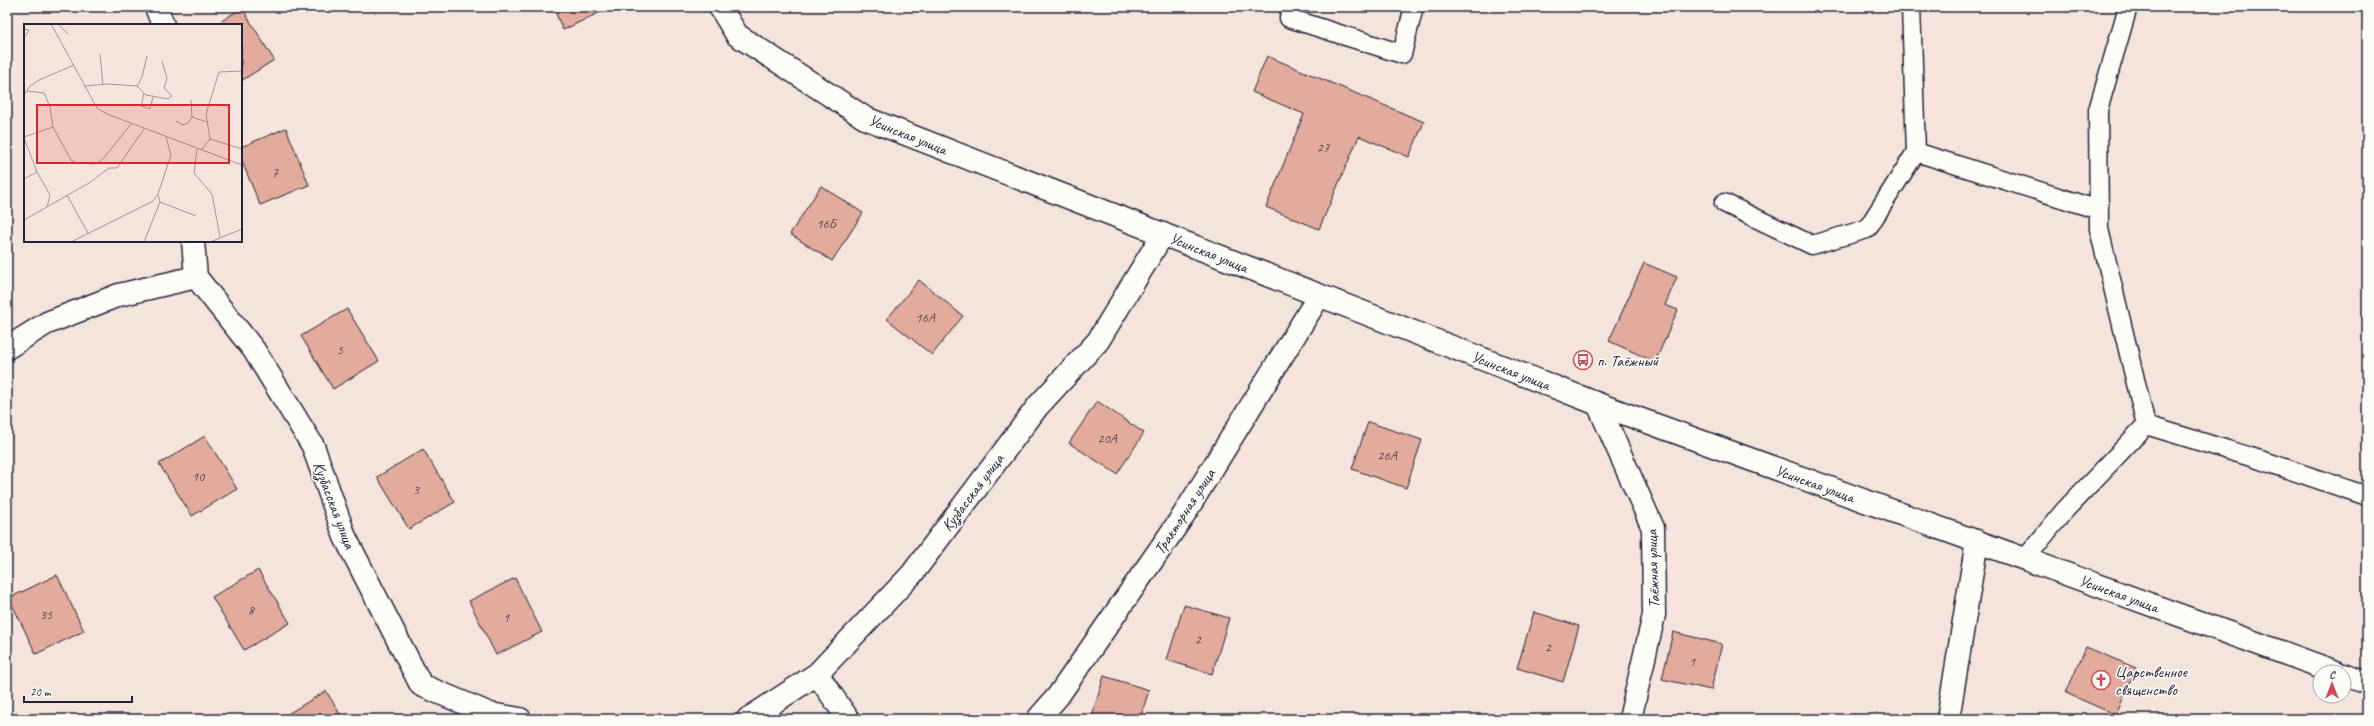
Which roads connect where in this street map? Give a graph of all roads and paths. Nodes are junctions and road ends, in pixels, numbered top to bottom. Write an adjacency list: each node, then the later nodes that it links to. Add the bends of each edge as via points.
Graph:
1 (156, 7): 7 (street)
2 (720, 7): 11 (street, Усинская улица, via 738,35 865,118)
3 (1291, 7): 4 (lane, via 1289,18 1402,54)
4 (1414, 7)
5 (1911, 7): 8 (lane)
6 (2128, 7): 10 (lane, via 2098,110)
7 (163, 24)
8 (1916, 152): 9 (lane, via 1867,229 1812,245); 10 (lane)
9 (1724, 203)
10 (2099, 210): 17 (lane, via 2100,229)
11 (1163, 234): 14 (street, Усинская улица); 22 (street, Кузбасская улица, via 1098,341 1038,406 912,574)
12 (193, 242): 13 (street)
13 (196, 278): 15 (street, via 119,295 47,323); 25 (street, Кузбасская улица, via 254,350 313,446 345,537 421,685 490,714)
14 (1319, 296): 16 (street, Усинская улица); 28 (street, Тракторная улица, via 1183,516 1058,696)
15 (7, 348)
16 (1598, 404): 19 (street, Усинская улица); 29 (street, Таёжная улица, via 1653,528 1654,615)
17 (2146, 425): 18 (lane); 20 (lane, via 2064,511)
18 (2367, 496)
19 (1977, 541): 20 (street, Усинская улица); 30 (street)
20 (2025, 559): 21 (street, Усинская улица)
21 (2314, 664)
22 (817, 674): 26 (street, Кузбасская улица); 27 (street)
23 (2352, 678): 24 (street)
24 (2367, 684)
25 (520, 719)
26 (748, 719)
27 (848, 719)
28 (1038, 719)
29 (1630, 719)
30 (1948, 719)

